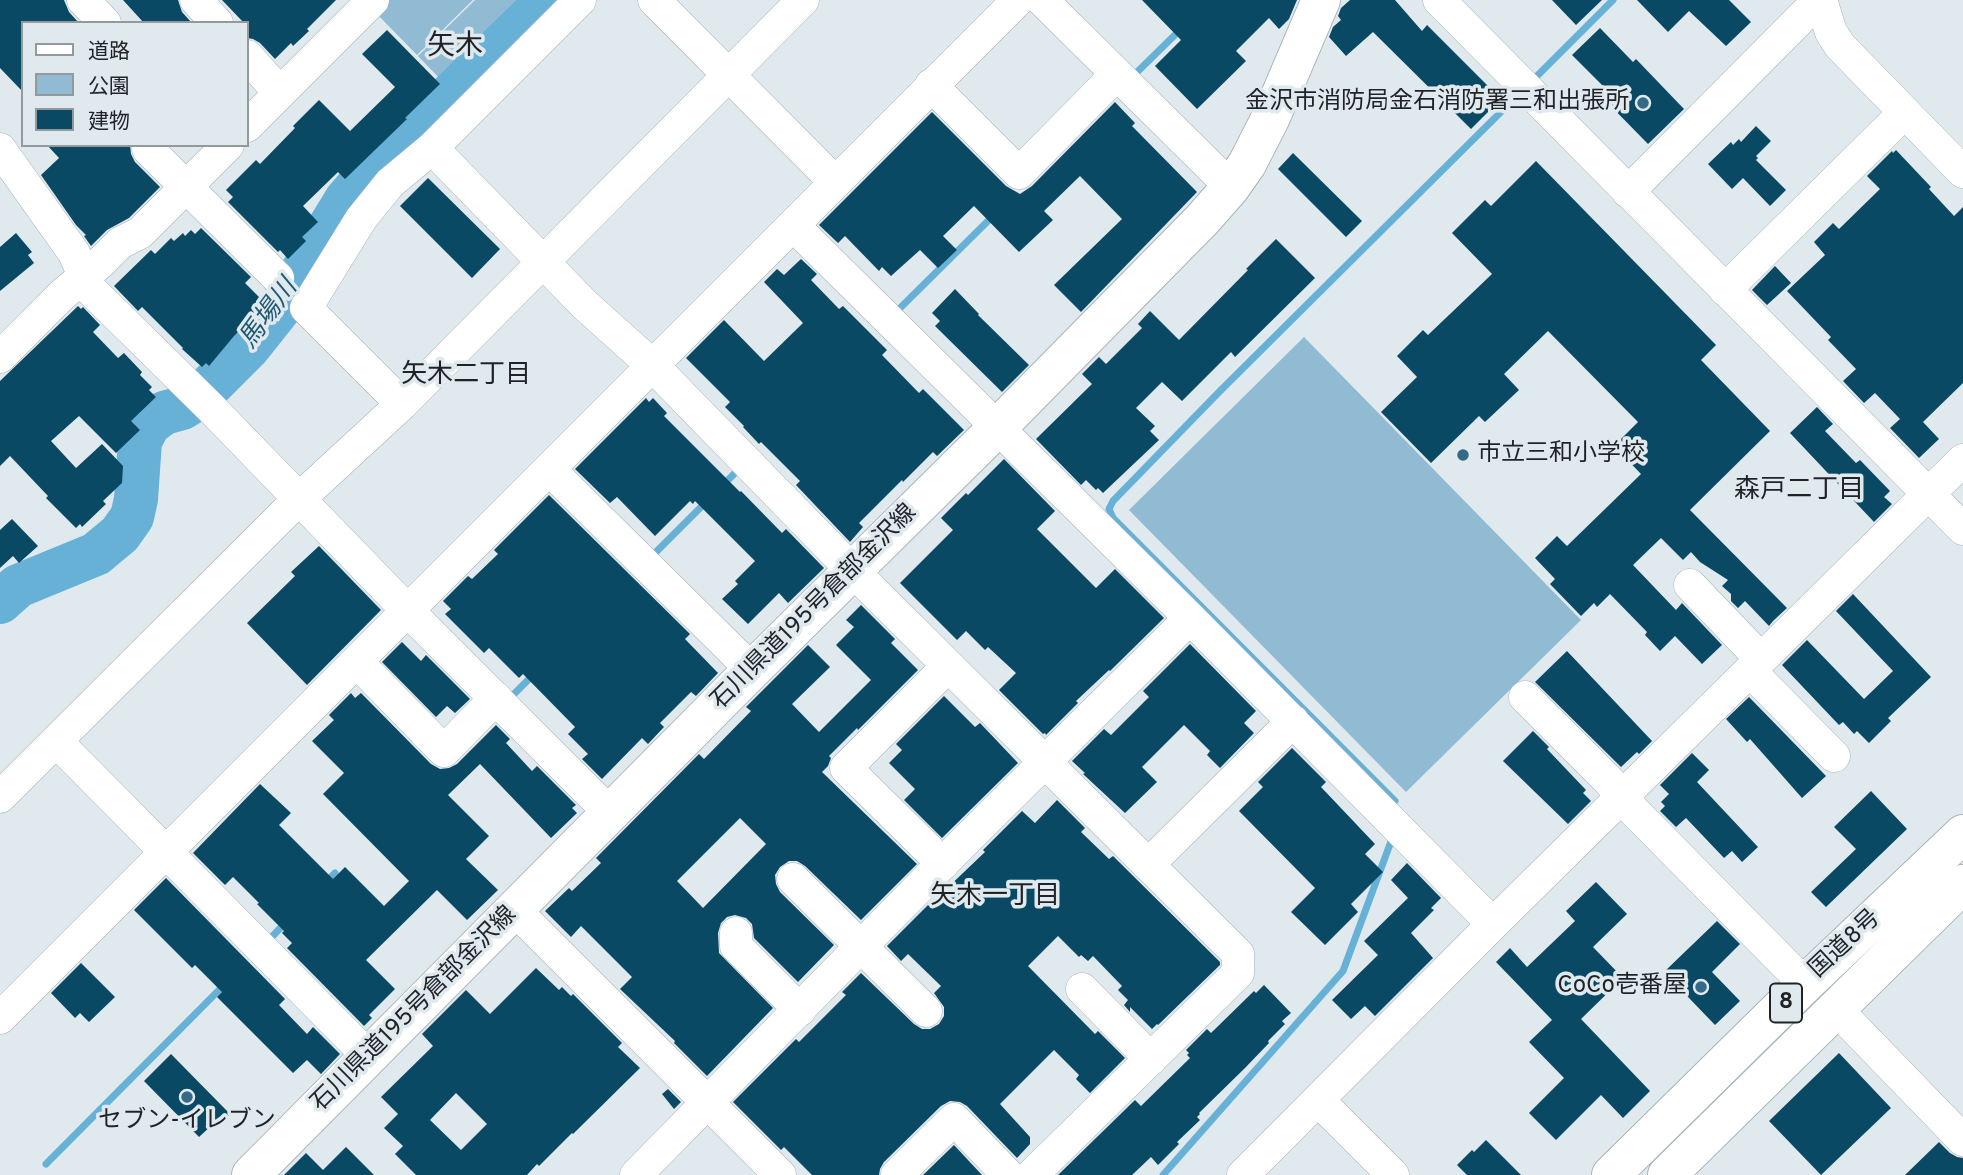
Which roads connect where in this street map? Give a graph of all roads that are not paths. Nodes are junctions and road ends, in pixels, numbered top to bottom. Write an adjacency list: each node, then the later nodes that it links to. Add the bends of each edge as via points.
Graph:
1 (83, 0): 12 (street)
2 (196, 0): 13 (street)
3 (373, 0): 18 (street)
4 (580, 0): 22 (street)
5 (654, 0): 15 (street)
6 (803, 0): 15 (street)
7 (1018, 0): 17 (street)
8 (1042, 0): 16 (street)
9 (1321, 0): 28 (main road, 石川県道195号倉部金沢線, via 1271,117)
10 (1439, 0): 29 (street)
11 (1820, 0): 19 (street, via 1840,46); 29 (street)
12 (103, 21)
13 (215, 21)
14 (248, 57): 18 (street)
15 (729, 75): 26 (street); 31 (street)
16 (1123, 80): 17 (street, via 1019,173); 28 (street)
17 (932, 85): 26 (street)
18 (280, 93): 20 (street)
19 (1904, 113): 25 (street); 34 (street)
20 (248, 125)
21 (226, 147): 27 (street)
22 (432, 148): 31 (street); 37 (street, via 390,183 361,219 306,308)
23 (0, 149): 32 (street, via 74,253)
24 (148, 149): 27 (street)
25 (1963, 172)
26 (835, 182): 30 (street)
27 (186, 187): 32 (street, via 140,233 120,243); 33 (street)
28 (1231, 187): 38 (main road, 石川県道195号倉部金沢線)
29 (1629, 192): 34 (street)
30 (793, 225): 36 (street); 38 (street)
31 (544, 263): 36 (street); 37 (street)
32 (84, 276): 35 (street); 42 (street, via 89,288)
33 (278, 278)
34 (1725, 290): 41 (street)
35 (0, 357)
36 (653, 366): 40 (street); 44 (street)
37 (402, 404): 42 (street)
38 (998, 427): 44 (main road, 石川県道195号倉部金沢線); 47 (street)
39 (1963, 460): 41 (street)
40 (550, 470): 46 (street); 51 (street)
41 (1928, 494): 43 (street); 49 (street)
42 (299, 499): 46 (street); 55 (street)
43 (1963, 529)
44 (853, 571): 50 (street); 51 (main road, 石川県道195号倉部金沢線)
45 (1690, 585): 49 (street)
46 (408, 611): 48 (street); 53 (street)
47 (1190, 618): 54 (street); 57 (street)
48 (356, 662): 53 (street, via 444,751); 62 (street)
49 (1756, 665): 56 (street); 59 (street)
50 (948, 666): 57 (street); 63 (street, via 846,768)
51 (752, 670): 60 (main road, 石川県道195号倉部金沢線)
52 (1525, 696): 59 (street)
53 (501, 703): 60 (street)
54 (1293, 721): 64 (street); 68 (street)
55 (56, 741): 58 (street); 62 (street)
56 (1834, 757)
57 (1045, 762): 63 (street); 64 (street)
58 (0, 797)
59 (1623, 798): 68 (street); 71 (street)
60 (610, 813): 67 (main road, 石川県道195号倉部金沢線)
61 (1963, 834): 71 (main road, 国道8号 / 8)
62 (166, 851): 76 (street); 77 (street)
63 (943, 864): 70 (street)
64 (1148, 865): 78 (street, via 1238,954 1238,973)
65 (793, 879): 70 (street)
66 (1963, 884): 73 (main road, 国道8号 / 8)
67 (515, 910): 77 (main road, 石川県道195号倉部金沢線); 80 (street)
68 (1493, 924): 79 (street)
69 (736, 933): 74 (street, via 736,946)
70 (862, 947): 74 (street); 75 (street)
71 (1805, 984): 90 (main road, 国道8号 / 8)
72 (1082, 989): 78 (street)
73 (1835, 1008): 81 (street); 91 (main road, 国道8号 / 8)
74 (800, 1010): 80 (street)
75 (926, 1011)
76 (0, 1018)
77 (368, 1056): 82 (main road, 石川県道195号倉部金沢線)
78 (1151, 1059): 87 (street)
79 (1318, 1100): 88 (street); 89 (street)
80 (709, 1103): 83 (street); 84 (street)
81 (1963, 1140)
82 (251, 1175)
83 (636, 1175)
84 (780, 1175)
85 (897, 1175): 86 (street, via 954,1119)
86 (1007, 1175)
87 (1032, 1175)
88 (1243, 1175)
89 (1393, 1175)
90 (1611, 1175)
91 (1667, 1175)

